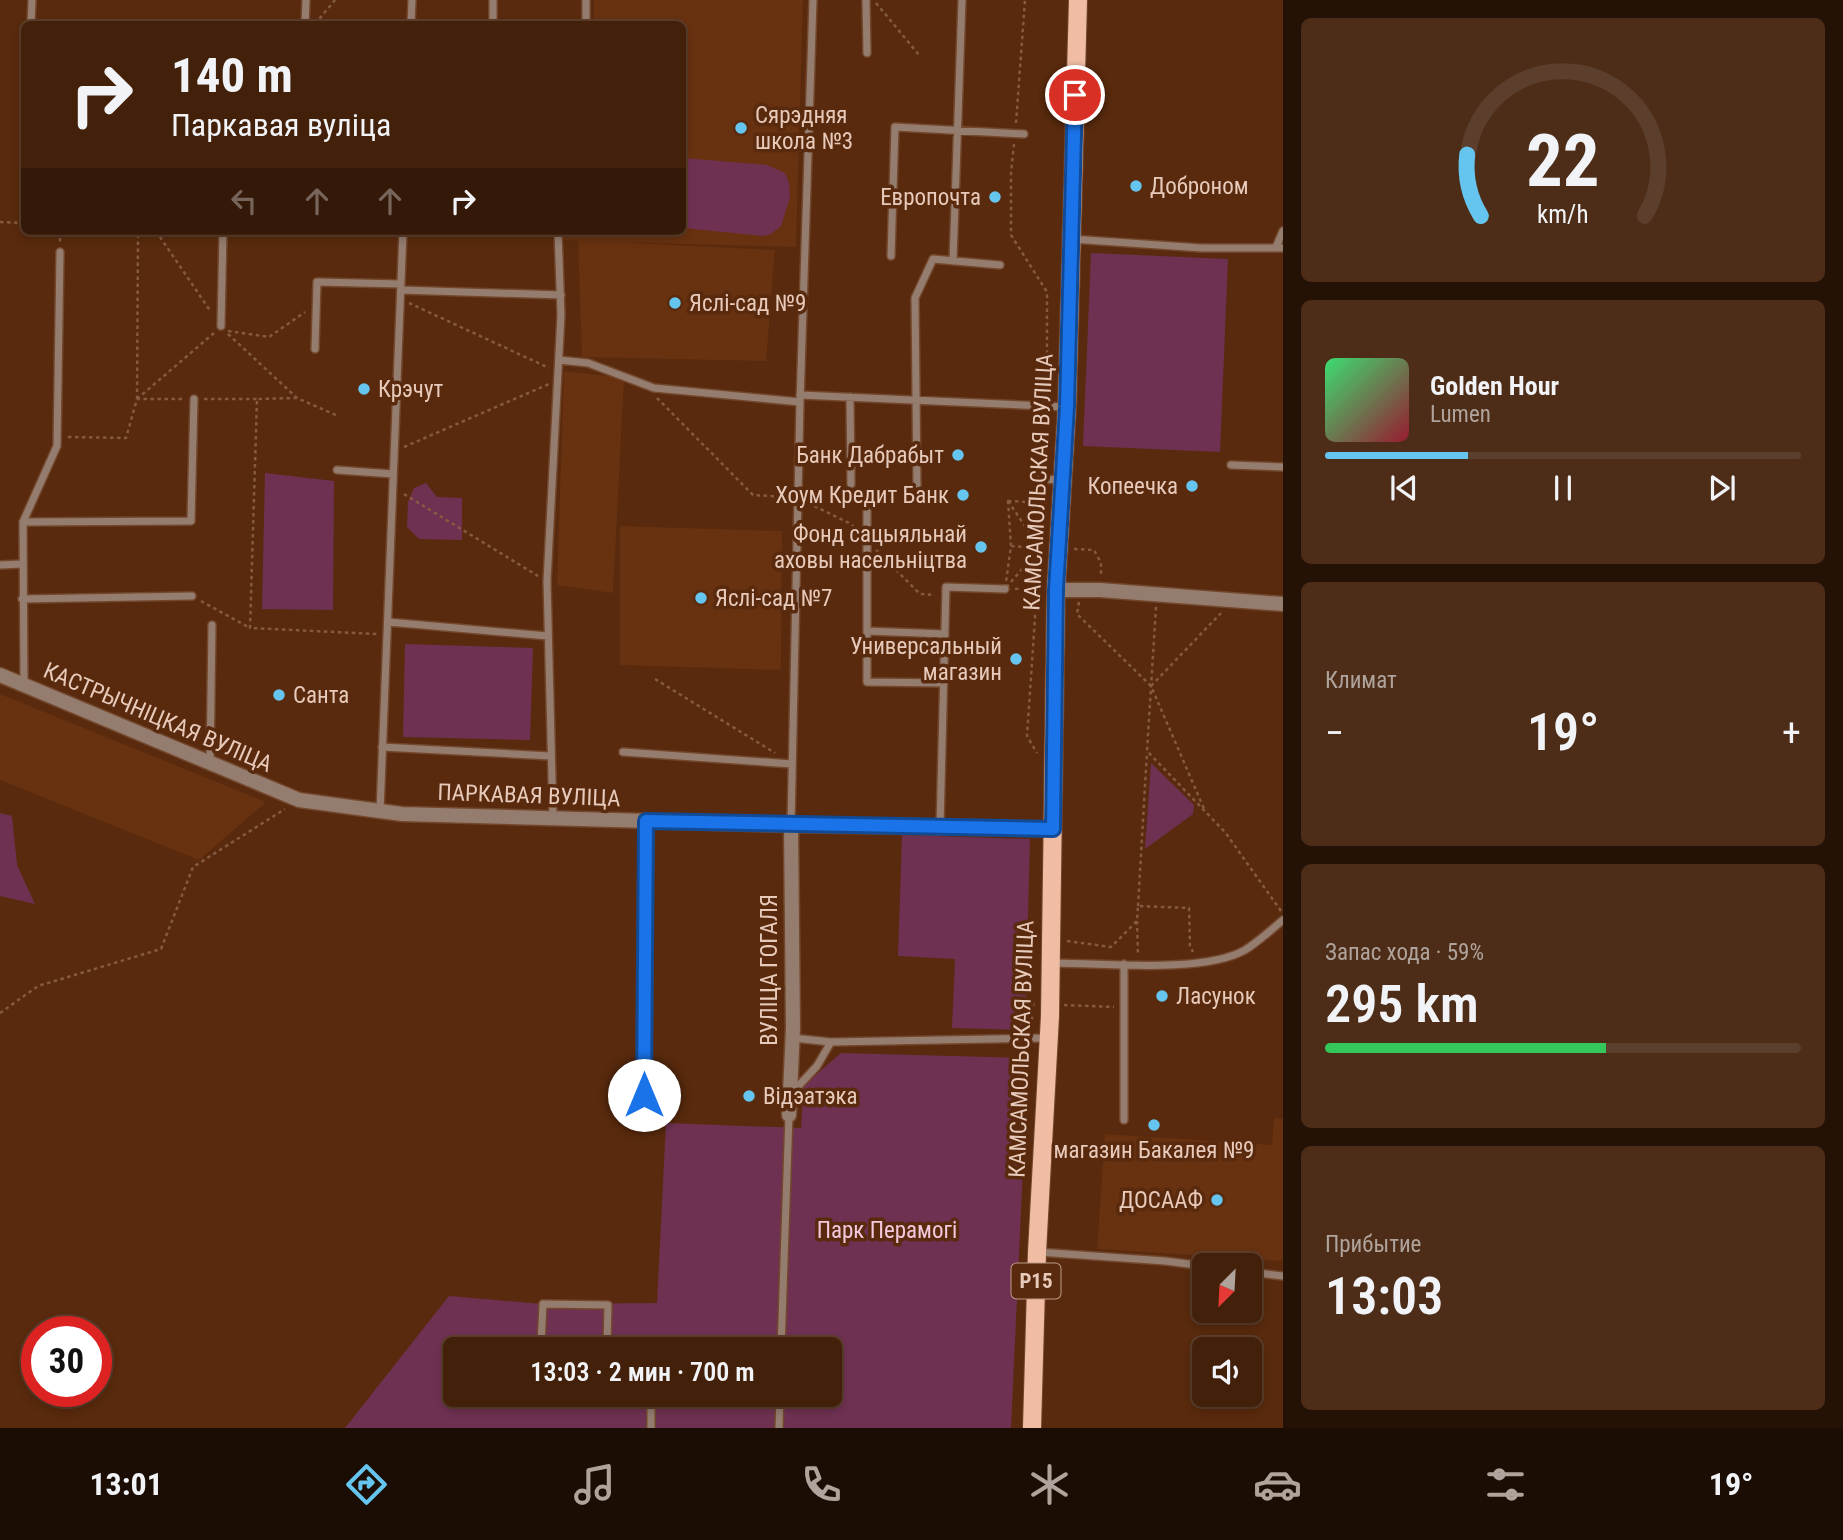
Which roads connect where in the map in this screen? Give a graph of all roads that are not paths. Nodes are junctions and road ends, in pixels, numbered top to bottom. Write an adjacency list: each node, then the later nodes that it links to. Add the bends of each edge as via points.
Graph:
1 (32, 0): 10 (lane)
2 (306, 0): 11 (lane)
3 (412, 0): 12 (lane)
4 (494, 0): 13 (lane)
5 (586, 0): 14 (lane)
6 (813, 0): 34 (lane)
7 (866, 0): 15 (lane)
8 (962, 0): 16 (lane)
9 (1078, 0): 22 (main road, КАМСАМОЛЬСКАЯ ВУЛІЦА / Р15)
10 (31, 21)
11 (305, 21)
12 (411, 21)
13 (493, 21)
14 (586, 21)
15 (867, 53)
16 (958, 131): 17 (lane); 25 (lane, via 895,127); 26 (lane)
17 (1020, 133)
18 (1283, 231): 23 (lane)
19 (223, 235): 30 (lane)
20 (403, 235): 28 (lane)
21 (558, 235): 29 (lane)
22 (1070, 239): 23 (lane, via 1202,248); 37 (main road, КАМСАМОЛЬСКАЯ ВУЛІЦА / Р15)
23 (1280, 247)
24 (60, 252): 47 (lane, via 57,446)
25 (891, 256)
26 (953, 261): 27 (lane); 36 (lane, via 933,259 915,298)
27 (1000, 265)
28 (401, 291): 29 (lane); 31 (lane, via 317,282); 41 (lane)
29 (561, 295): 32 (lane)
30 (223, 329)
31 (315, 349)
32 (559, 360): 34 (lane, via 589,363 654,388); 59 (lane)
33 (850, 397): 34 (lane); 36 (lane); 44 (lane)
34 (800, 398): 66 (lane)
35 (194, 399): 47 (lane, via 191,521)
36 (917, 400): 37 (lane); 45 (lane)
37 (1067, 407): 43 (main road, КАМСАМОЛЬСКАЯ ВУЛІЦА / Р15)
38 (1231, 465): 39 (lane)
39 (1283, 467)
40 (337, 470): 41 (lane)
41 (393, 474): 55 (lane)
42 (1039, 479): 43 (lane)
43 (1063, 480): 51 (main road, КАМСАМОЛЬСКАЯ ВУЛІЦА / Р15)
44 (851, 484)
45 (917, 486)
46 (867, 509): 57 (lane)
47 (23, 522): 48 (lane)
48 (22, 564): 49 (lane); 53 (lane)
49 (0, 565)
50 (1005, 589): 58 (lane, via 946,587)
51 (1056, 590): 54 (street); 74 (main road, КАМСАМОЛЬСКАЯ ВУЛІЦА / Р15)
52 (192, 596): 53 (lane)
53 (22, 598): 62 (lane)
54 (1283, 604)
55 (387, 622): 59 (lane); 63 (lane)
56 (212, 625): 67 (lane)
57 (867, 631): 58 (lane); 61 (lane, via 867,682)
58 (945, 634): 61 (lane)
59 (548, 636): 65 (lane)
60 (0, 675): 62 (street, КАСТРЫЧНІЦКАЯ ВУЛІЦА)
61 (944, 683): 73 (lane)
62 (24, 685): 67 (street, КАСТРЫЧНІЦКАЯ ВУЛІЦА)
63 (382, 747): 65 (lane); 69 (lane)
64 (623, 752): 66 (lane)
65 (550, 756): 70 (lane)
66 (792, 764): 72 (lane)
67 (211, 765): 68 (street, КАСТРЫЧНІЦКАЯ ВУЛІЦА)
68 (299, 800): 69 (street, ПАРКАВАЯ ВУЛІЦА)
69 (380, 811): 70 (street, ПАРКАВАЯ ВУЛІЦА)
70 (553, 818): 71 (street, ПАРКАВАЯ ВУЛІЦА)
71 (646, 821): 72 (street, ПАРКАВАЯ ВУЛІЦА); 82 (street)
72 (791, 825): 73 (street, ПАРКАВАЯ ВУЛІЦА); 78 (street, ВУЛІЦА ГОГАЛЯ)
73 (940, 827): 74 (street, ПАРКАВАЯ ВУЛІЦА)
74 (1053, 829): 76 (main road, КАМСАМОЛЬСКАЯ ВУЛІЦА / Р15)
75 (1283, 920): 77 (lane, via 1245,950 1226,958 1200,964)
76 (1050, 963): 77 (lane); 79 (main road, КАМСАМОЛЬСКАЯ ВУЛІЦА / Р15, via 1050,1016)
77 (1124, 964): 84 (lane)
78 (793, 1038): 80 (lane); 81 (street, ВУЛІЦА ГОГАЛЯ)
79 (1039, 1038): 80 (lane); 85 (main road, КАМСАМОЛЬСКАЯ ВУЛІЦА / Р15)
80 (831, 1042): 81 (lane, via 817,1066)
81 (790, 1094): 83 (street, ВУЛІЦА ГОГАЛЯ)
82 (644, 1095)
83 (789, 1115): 89 (lane)
84 (1124, 1121)
85 (1037, 1252): 86 (lane); 95 (main road, КАМСАМОЛЬСКАЯ ВУЛІЦА / Р15)
86 (1192, 1264)
87 (1262, 1273): 88 (lane)
88 (1283, 1276)
89 (781, 1337)
90 (607, 1345): 90 (lane, via 541,1344 543,1304 608,1305)
91 (651, 1407): 93 (lane)
92 (780, 1407): 94 (lane)
93 (650, 1428)
94 (779, 1428)
95 (1032, 1428)

